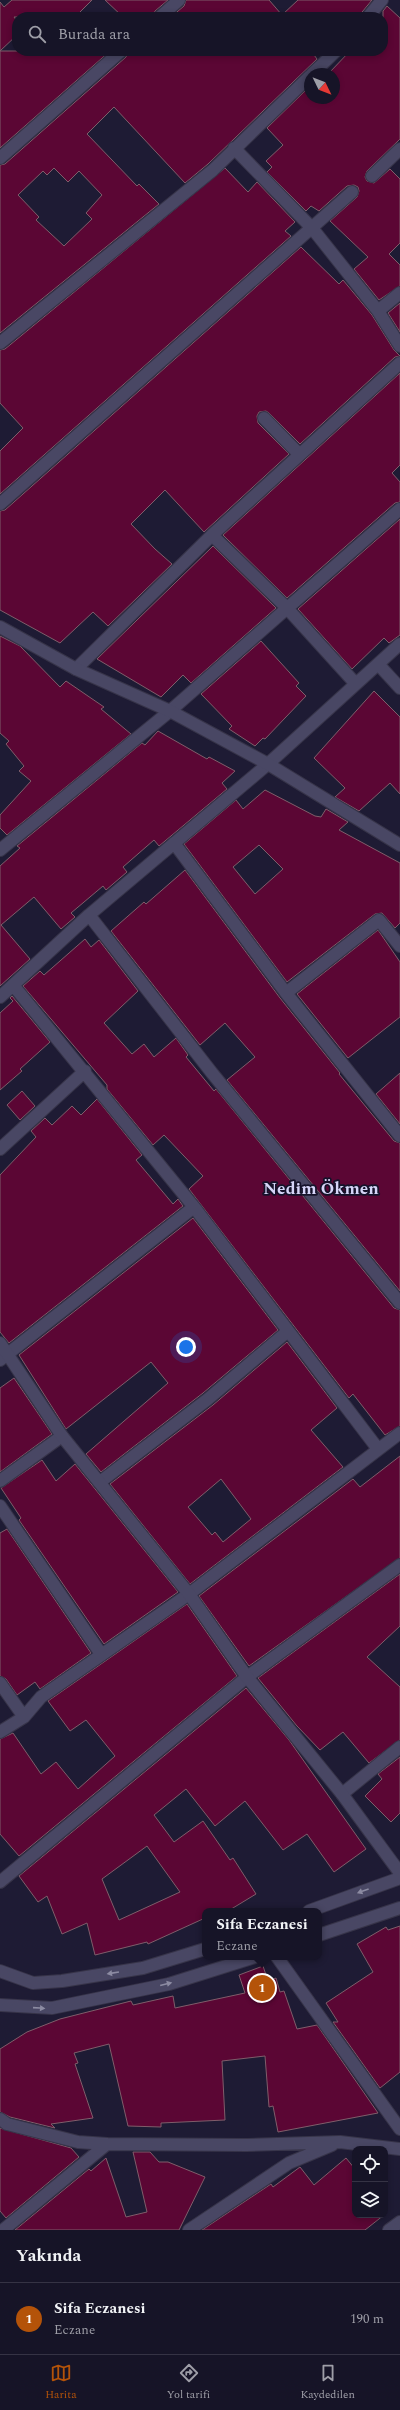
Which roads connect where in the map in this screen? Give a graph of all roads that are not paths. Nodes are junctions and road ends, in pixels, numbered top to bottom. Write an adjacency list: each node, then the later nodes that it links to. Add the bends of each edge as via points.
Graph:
1 (179, 0): 3 (street)
2 (382, 0): 4 (street)
3 (166, 12)
4 (372, 12)
5 (115, 56): 11 (street)
6 (331, 56): 7 (street)
7 (318, 68)
8 (304, 82): 9 (street)
9 (234, 148): 14 (street); 17 (street, via 213,170)
10 (400, 149): 12 (street)
11 (0, 158)
12 (372, 176)
13 (352, 192): 14 (street)
14 (312, 228): 16 (street); 22 (street)
15 (400, 293): 16 (street)
16 (378, 311): 18 (street)
17 (0, 344)
18 (400, 346)
19 (400, 363): 21 (street)
20 (264, 418): 21 (street)
21 (299, 454): 24 (street)
22 (0, 504)
23 (400, 509): 25 (street)
24 (212, 535): 25 (street); 29 (street)
25 (286, 607): 30 (street); 32 (street)
26 (0, 627): 29 (street)
27 (400, 644): 28 (street)
28 (378, 664): 30 (street); 31 (street)
29 (76, 669): 32 (street)
30 (355, 683): 33 (street)
31 (400, 688)
32 (170, 711): 33 (street); 36 (street)
33 (268, 764): 34 (street); 35 (street)
34 (174, 843): 37 (street); 40 (street)
35 (400, 845)
36 (0, 850)
37 (90, 915): 39 (street); 46 (street, via 212,1073)
38 (400, 946): 40 (street, via 379,920)
39 (14, 985): 41 (street); 42 (street)
40 (286, 993): 43 (street)
41 (0, 997)
42 (84, 1071): 44 (street); 45 (street)
43 (400, 1136)
44 (0, 1149)
45 (194, 1207): 47 (street); 49 (street)
46 (400, 1303)
47 (288, 1331): 52 (street); 54 (street, via 208,1399)
48 (0, 1343): 49 (street)
49 (4, 1356): 51 (street)
50 (400, 1433): 52 (street)
51 (62, 1436): 53 (street); 54 (street)
52 (378, 1449): 57 (street)
53 (0, 1481)
54 (100, 1482): 57 (street)
55 (0, 1506): 58 (street)
56 (400, 1565): 59 (street)
57 (189, 1594): 58 (street); 59 (street)
58 (101, 1654): 61 (street, via 42,1697)
59 (247, 1677): 64 (street); 67 (street)
60 (0, 1683): 61 (street)
61 (24, 1717): 62 (street)
62 (0, 1732)
63 (400, 1747): 64 (street)
64 (342, 1794): 65 (street)
65 (400, 1873)
66 (400, 1878): 68 (street, one-way to 68)
67 (0, 1882)
68 (318, 1908)
69 (400, 1908): 70 (street)
70 (322, 1934)
71 (202, 1950): 74 (street, one-way to 74, via 143,1968 62,1981 33,1983)
72 (245, 1960): 75 (street, one-way to 72, via 52,2008 169,1984)
73 (279, 1960): 77 (street)
74 (0, 1971)
75 (0, 2005)
76 (0, 2119): 79 (street, via 8,2124 78,2142)
77 (400, 2128)
78 (340, 2142): 79 (street, via 247,2145); 80 (street); 83 (street, via 289,2163)
79 (107, 2144): 82 (street)
80 (400, 2149)
81 (400, 2222): 84 (street)
82 (4, 2230)
83 (190, 2230)
84 (389, 2230)

